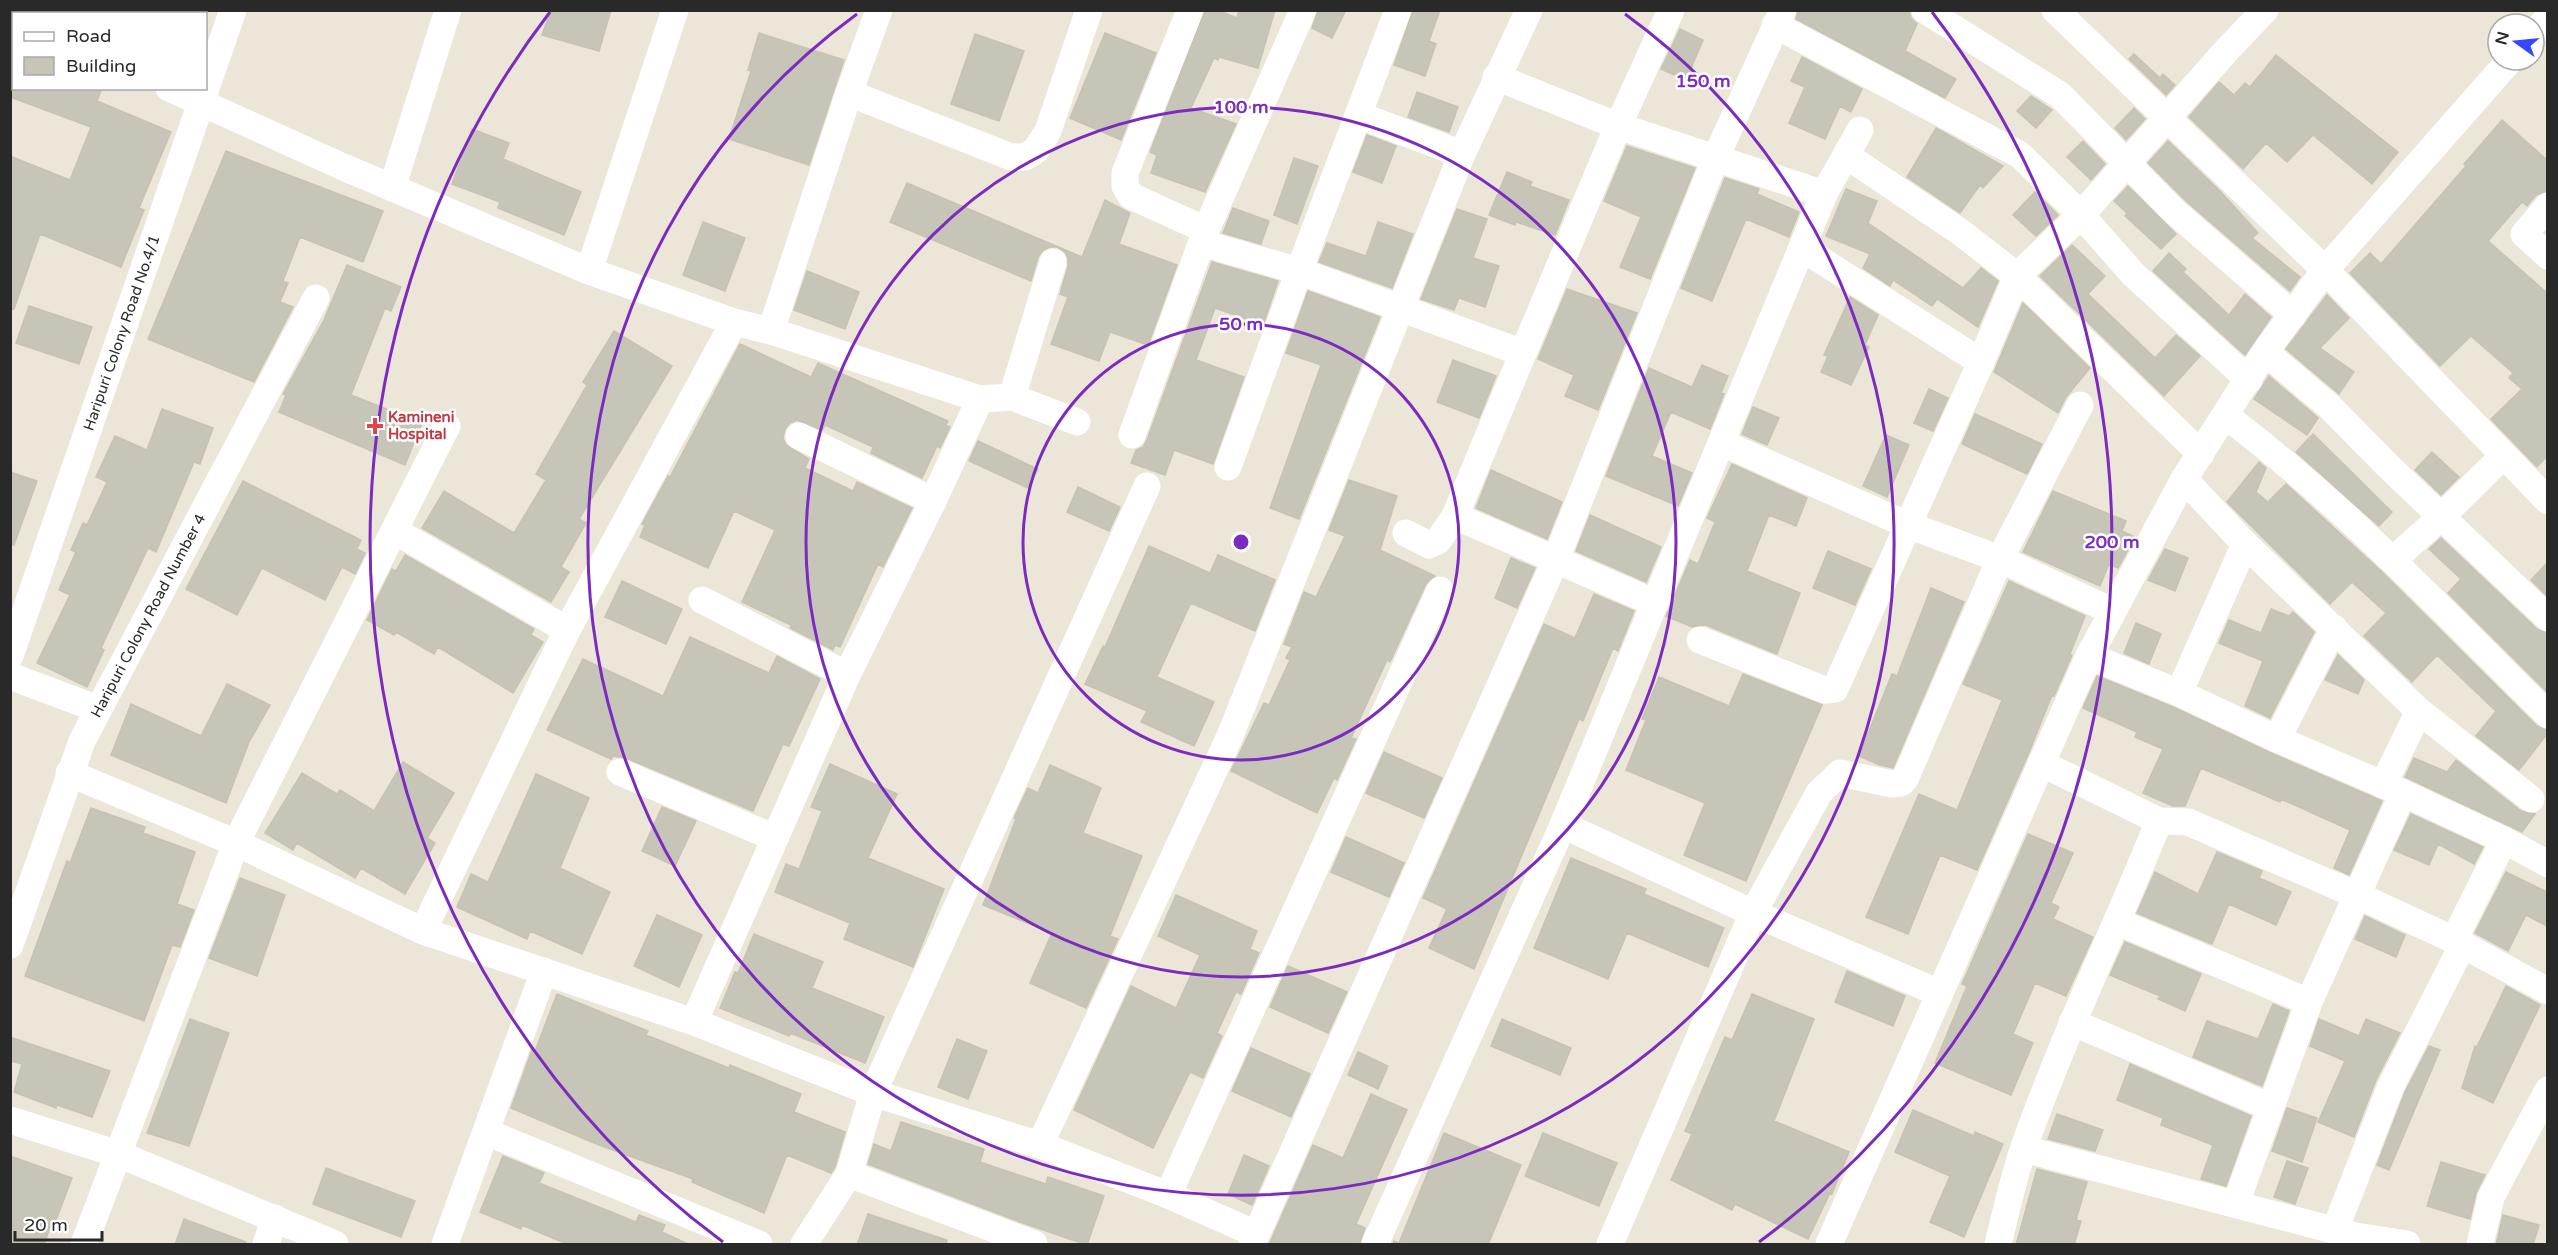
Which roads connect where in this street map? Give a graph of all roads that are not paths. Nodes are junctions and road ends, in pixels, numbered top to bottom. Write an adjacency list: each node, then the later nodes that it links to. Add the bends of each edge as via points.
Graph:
1 (233, 10): 17 (street, Haripuri Colony Road No.4/1)
2 (448, 10): 30 (street)
3 (675, 10): 39 (street)
4 (879, 10): 20 (street)
5 (1089, 10): 20 (street, via 1048,131 1036,150 1025,157 1011,157)
6 (1190, 10): 34 (street, via 1125,173 1125,186 1131,196)
7 (1303, 10): 34 (street)
8 (1398, 10): 22 (street)
9 (1529, 10): 16 (street)
10 (1671, 10): 24 (street)
11 (2055, 10): 23 (street)
12 (1926, 11): 29 (street, via 2060,96)
13 (2251, 15): 23 (street)
14 (1779, 18): 28 (street); 33 (street, via 2020,155)
15 (2499, 72): 38 (street)
16 (1496, 77): 24 (street); 26 (street)
17 (207, 87)
18 (174, 90): 21 (street)
19 (206, 90): 21 (street, Haripuri Colony Road No.4/1)
20 (849, 93): 46 (street)
21 (202, 102): 30 (street); 84 (street, Haripuri Colony Road No.4/1)
22 (1358, 115): 26 (street); 40 (street)
23 (2168, 119): 29 (street); 38 (street)
24 (1618, 126): 28 (street); 48 (street)
25 (1860, 130): 27 (street)
26 (1462, 154): 43 (street)
27 (1847, 156): 31 (street); 41 (street, via 1959,231)
28 (1716, 157): 31 (street); 73 (street)
29 (2128, 165): 33 (street); 44 (street, via 2175,212)
30 (392, 188): 39 (street)
31 (1824, 194): 35 (street)
32 (2547, 206): 36 (street, via 2524,234)
33 (2081, 215): 41 (street); 50 (street, via 2133,274)
34 (1204, 236): 40 (street); 57 (street)
35 (1802, 248): 49 (street); 59 (street)
36 (2547, 256)
37 (1053, 262): 51 (street)
38 (2325, 270): 44 (street); 61 (street)
39 (589, 271): 45 (street)
40 (1299, 271): 43 (street); 62 (street)
41 (2017, 276): 49 (street); 60 (street)
42 (316, 298): 89 (street, Haripuri Colony Road Number 4)
43 (1401, 307): 48 (street); 121 (street, via 1230,736)
44 (2293, 315): 47 (street)
45 (735, 322): 46 (street); 82 (street)
46 (771, 331): 52 (street)
47 (2265, 352): 50 (street); 68 (street, via 2329,406)
48 (1523, 353): 67 (street)
49 (1981, 362): 69 (street)
50 (2249, 380): 54 (street)
51 (1012, 397): 52 (street); 55 (street)
52 (980, 399): 65 (street)
53 (2080, 405): 74 (street)
54 (2226, 416): 60 (street); 75 (street, via 2283,458)
55 (1077, 422)
56 (447, 426): 70 (street)
57 (1132, 435)
58 (799, 436): 65 (street)
59 (1722, 443): 69 (street); 78 (street)
60 (2201, 454): 63 (street)
61 (2503, 456): 66 (street); 68 (street)
62 (1228, 467)
63 (2184, 479): 72 (street); 79 (street)
64 (1147, 486): 117 (street)
65 (933, 501): 86 (street)
66 (2547, 501)
67 (1455, 516): 71 (street, via 1438,541 1429,545); 73 (street)
68 (2441, 517): 75 (street); 80 (street)
69 (1908, 525): 74 (street); 83 (street, via 1835,689 1825,690)
70 (395, 531): 82 (street); 102 (street)
71 (1406, 533)
72 (2245, 544): 81 (street); 88 (street)
73 (1556, 559): 78 (street); 129 (street)
74 (2000, 559): 79 (street); 105 (street, via 1905,779 1892,784 1840,773 1819,793)
75 (2393, 560): 91 (street)
76 (1440, 590): 125 (street)
77 (702, 600): 86 (street)
78 (1655, 603): 99 (street)
79 (2112, 611): 85 (street)
80 (2547, 618)
81 (2334, 628): 90 (street); 92 (street)
82 (567, 630): 107 (street)
83 (1700, 640)
84 (10, 656)
85 (2089, 656): 88 (street); 93 (street)
86 (847, 675): 100 (street)
87 (10, 676): 89 (street)
88 (2179, 693): 92 (street)
89 (98, 709): 95 (street, Haripuri Colony Road Number 4)
90 (2419, 711): 96 (street); 97 (street)
91 (2547, 716)
92 (2277, 740): 96 (street)
93 (2041, 763): 98 (street); 112 (street)
94 (620, 772): 100 (street)
95 (69, 773): 102 (street); 109 (street, Haripuri Colony Road Number 4)
96 (2393, 789): 101 (street); 104 (street)
97 (2531, 799)
98 (2159, 820): 104 (street, via 2188,822); 106 (street)
99 (1563, 825): 105 (street); 137 (street)
100 (775, 838): 115 (street)
101 (2504, 840): 103 (street); 108 (street)
102 (236, 843): 107 (street); 123 (street)
103 (2547, 864)
104 (2359, 896): 108 (street); 113 (street)
105 (1753, 913): 112 (street); 138 (street)
106 (2118, 922): 113 (street); 114 (street)
107 (423, 931): 110 (street)
108 (2458, 942): 111 (street); 128 (street, via 2391,1086)
109 (10, 945)
110 (544, 971): 115 (street); 120 (street)
111 (2547, 991)
112 (1939, 993): 139 (street)
113 (2309, 1002): 118 (street)
114 (2072, 1022): 118 (street); 122 (street)
115 (694, 1023): 117 (street)
116 (2547, 1090): 142 (street, via 2491,1197)
117 (873, 1093): 121 (street); 124 (street)
118 (2270, 1107): 126 (street)
119 (10, 1120): 123 (street)
120 (486, 1132): 133 (street); 134 (street)
121 (1040, 1145): 125 (street)
122 (2024, 1149): 126 (street); 140 (street)
123 (118, 1154): 127 (street); 130 (street)
124 (849, 1174): 135 (street); 136 (street)
125 (1168, 1195): 129 (street)
126 (2236, 1203): 128 (street)
127 (275, 1218): 131 (street); 132 (street)
128 (2348, 1237): 141 (street)
129 (1254, 1239)
130 (84, 1245)
131 (266, 1245)
132 (335, 1245)
133 (445, 1245)
134 (759, 1245)
135 (804, 1245)
136 (1034, 1245)
137 (1375, 1245)
138 (1610, 1245)
139 (1829, 1245)
140 (1998, 1245)
141 (2407, 1245)
142 (2480, 1245)

